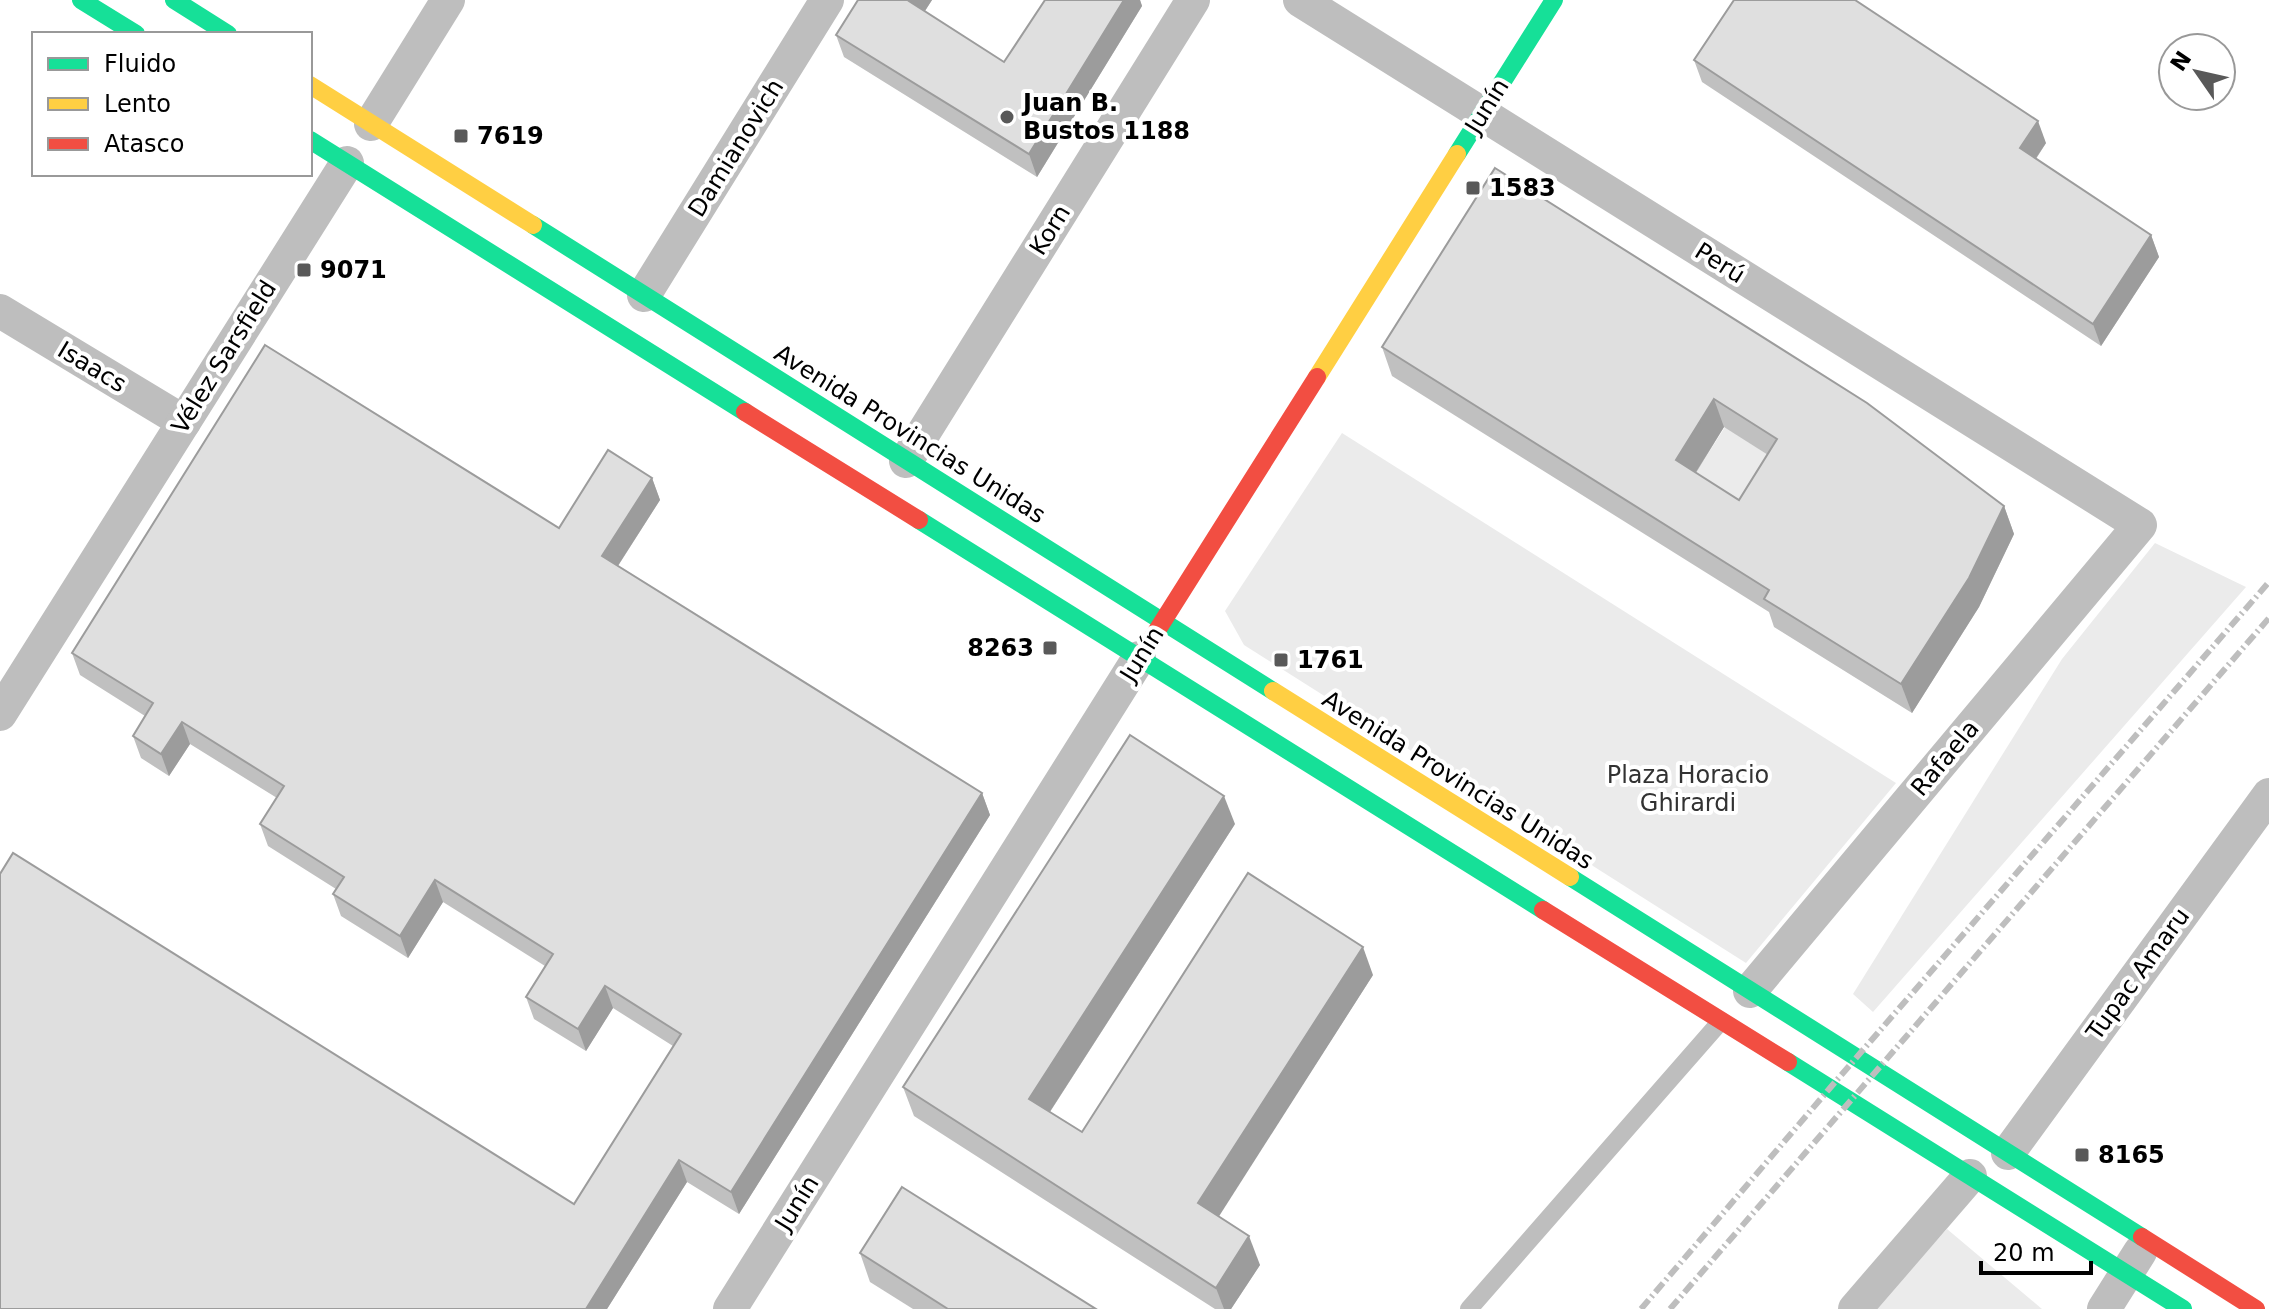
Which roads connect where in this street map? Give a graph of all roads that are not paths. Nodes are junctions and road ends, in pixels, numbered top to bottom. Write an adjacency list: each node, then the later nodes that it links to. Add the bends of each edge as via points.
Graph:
1 (81, 0): 8 (main road)
2 (174, 0): 9 (main road)
3 (448, 0): 12 (street, Vélez Sarsfield)
4 (827, 0): 15 (street, Damianovich)
5 (1193, 0): 18 (street, Korn)
6 (1300, 0): 11 (street, Perú)
7 (1554, 0): 11 (main road, Junín)
8 (133, 32)
9 (225, 32)
10 (312, 86): 12 (main road, Avenida Provincias Unidas)
11 (1482, 114): 19 (street, Perú); 20 (main road, Junín)
12 (371, 124): 14 (main road, Vélez Sarsfield); 15 (main road, Avenida Provincias Unidas)
13 (312, 141): 14 (main road)
14 (347, 163): 17 (street, Vélez Sarsfield); 21 (main road)
15 (644, 295): 18 (main road, Avenida Provincias Unidas)
16 (0, 311): 17 (street, Isaacs)
17 (184, 422): 22 (street, Vélez Sarsfield)
18 (906, 461): 20 (main road, Avenida Provincias Unidas)
19 (2140, 525): 25 (street, Rafaela)
20 (1161, 622): 21 (main road, Junín); 25 (main road, Avenida Provincias Unidas)
21 (1139, 658): 26 (main road); 31 (street, Junín)
22 (10, 676): 23 (street, Vélez Sarsfield)
23 (0, 714)
24 (2269, 795): 27 (street, Tupac Amaru)
25 (1750, 991): 27 (main road, Avenida Provincias Unidas)
26 (1721, 1021): 28 (main road); 32 (lane)
27 (2008, 1153): 29 (main road, Avenida Provincias Unidas)
28 (1970, 1176): 30 (main road); 33 (street)
29 (2147, 1241): 30 (street); 36 (main road, Avenida Provincias Unidas)
30 (2126, 1273): 34 (street); 35 (main road)
31 (730, 1309)
32 (1469, 1309)
33 (1855, 1309)
34 (2104, 1309)
35 (2183, 1309)
36 (2256, 1309)

